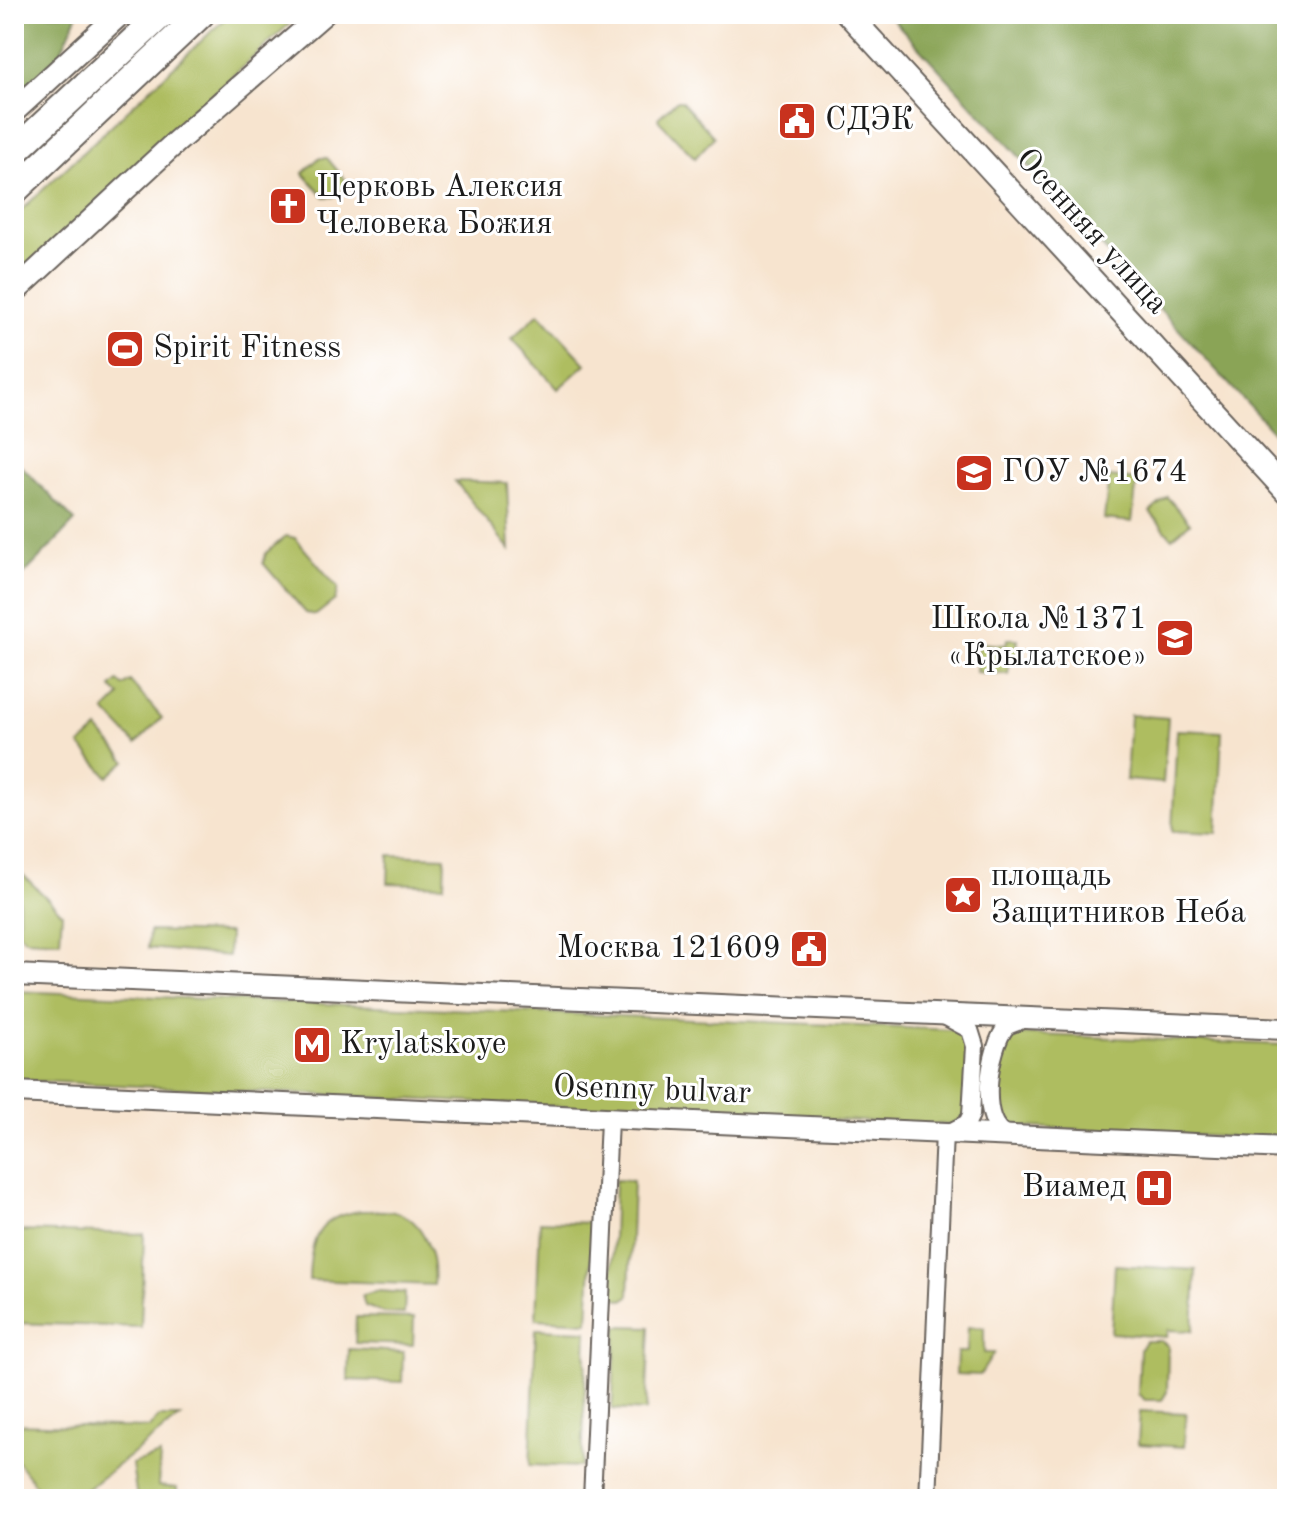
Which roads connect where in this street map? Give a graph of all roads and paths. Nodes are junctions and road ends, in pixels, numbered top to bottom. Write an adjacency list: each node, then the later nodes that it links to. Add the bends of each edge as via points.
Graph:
1 (120, 14): 6 (main road)
2 (162, 14): 7 (main road)
3 (201, 14): 8 (main road)
4 (323, 14): 9 (main road)
5 (848, 14): 10 (main road, Осенняя улица)
6 (14, 111)
7 (14, 152)
8 (14, 191)
9 (14, 292)
10 (1287, 492)
11 (14, 975): 12 (street)
12 (939, 1014): 13 (street); 17 (street, via 970,1030 975,1046 971,1115 967,1123)
13 (1034, 1018): 14 (street); 18 (street, via 1007,1026 993,1051 990,1121 999,1132)
14 (1287, 1029)
15 (14, 1092): 16 (street, Osenny bulvar)
16 (609, 1120): 17 (street, Osenny bulvar); 20 (street)
17 (946, 1133): 18 (street, Osenny bulvar); 21 (street)
18 (1014, 1136): 19 (street, Osenny bulvar)
19 (1287, 1148)
20 (592, 1499)
21 (928, 1499)

